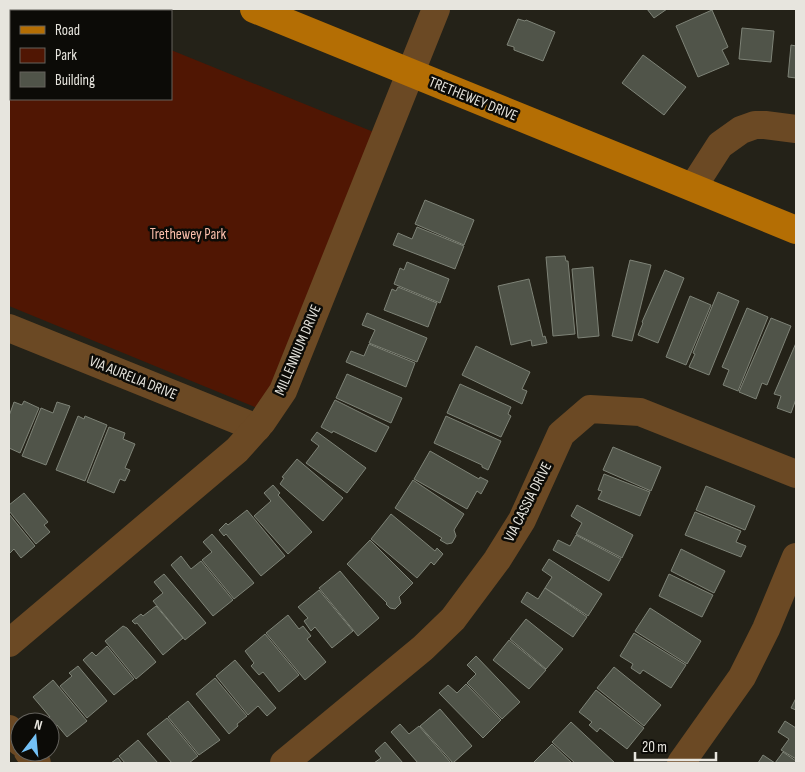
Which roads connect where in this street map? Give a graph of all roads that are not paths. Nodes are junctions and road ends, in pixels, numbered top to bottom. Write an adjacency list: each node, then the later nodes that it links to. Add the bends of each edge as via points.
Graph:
1 (254, 9): 3 (main road, TRETHEWEY DRIVE)
2 (436, 9): 3 (street, MILLENNIUM DRIVE)
3 (411, 74): 5 (main road, TRETHEWEY DRIVE); 8 (street, MILLENNIUM DRIVE, via 283,391)
4 (796, 129): 5 (street, via 765,125 741,130 720,145)
5 (693, 187): 6 (main road, TRETHEWEY DRIVE)
6 (796, 230)
7 (9, 328): 8 (street, VIA AURELIA DRIVE)
8 (257, 428): 11 (street, MILLENNIUM DRIVE, via 237,450)
9 (796, 474): 12 (street, VIA CASSIA DRIVE, via 640,412 590,409 561,434 522,520 454,619)
10 (796, 557): 13 (street, via 742,677)
11 (9, 643)
12 (284, 763)
13 (681, 763)

